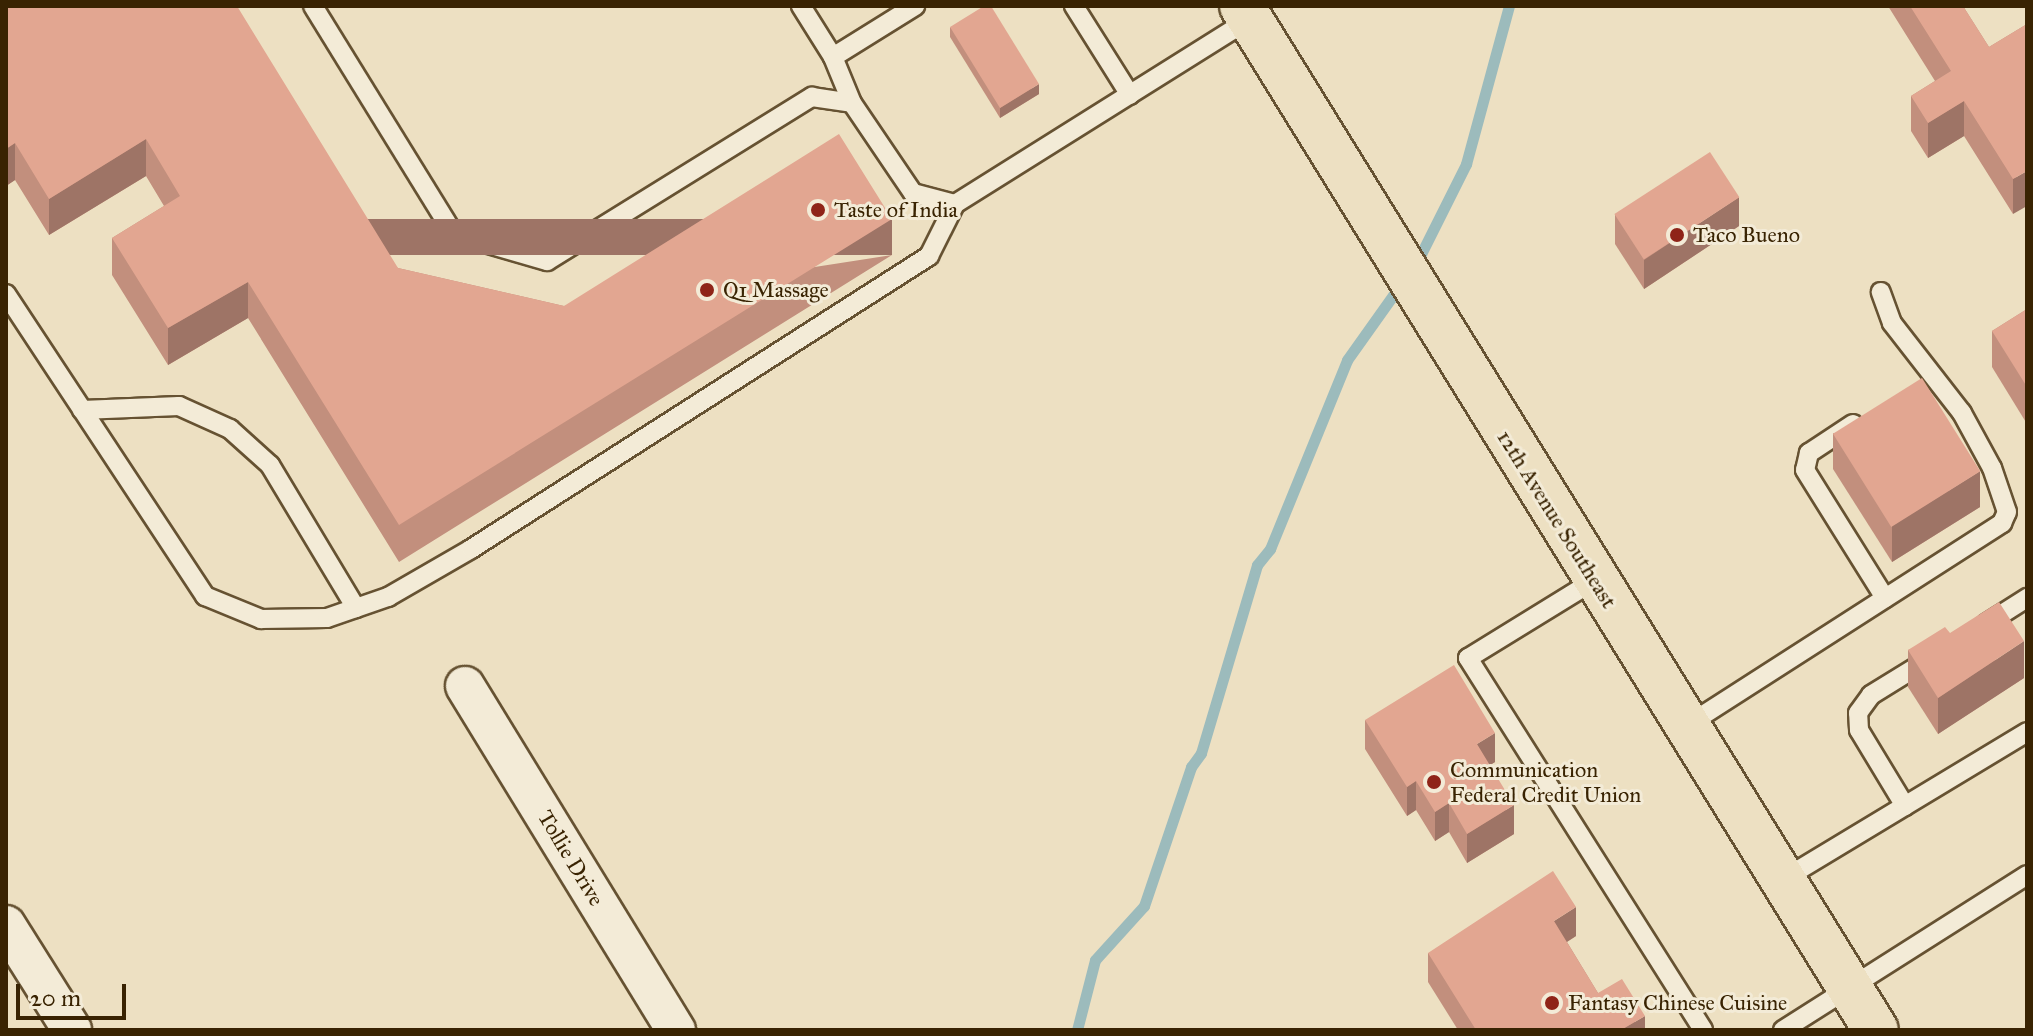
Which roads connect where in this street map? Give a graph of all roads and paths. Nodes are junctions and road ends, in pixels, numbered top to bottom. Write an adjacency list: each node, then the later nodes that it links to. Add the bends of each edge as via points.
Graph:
1 (313, 6): 8 (lane, via 454,234 547,261 812,97)
2 (801, 6): 6 (lane)
3 (915, 6): 6 (lane)
4 (1074, 6): 7 (lane)
5 (1246, 13): 7 (lane); 14 (main road, 12th Avenue Southeast)
6 (833, 57): 8 (lane)
7 (1130, 95): 9 (lane)
8 (852, 103): 9 (lane, via 913,193)
9 (955, 204): 17 (lane, via 929,256 471,549 388,597)
10 (1881, 292): 15 (lane, via 1892,323 1925,376 1985,454 2007,512 2002,523)
11 (6, 294): 12 (lane)
12 (82, 410): 17 (lane, via 179,406 230,429 270,465); 17 (lane, via 205,596 261,619 327,618)
13 (1872, 411): 15 (lane, via 1809,453 1805,470)
14 (1595, 580): 21 (main road, 12th Avenue Southeast); 30 (lane, via 1468,658)
15 (1885, 598): 21 (lane)
16 (2027, 598): 18 (lane)
17 (356, 608)
18 (1975, 631)
19 (1949, 647): 23 (lane, via 1871,695 1858,713 1859,730)
20 (465, 686): 28 (street, Tollie Drive)
21 (1686, 726): 25 (main road, 12th Avenue Southeast)
22 (2027, 732): 23 (lane)
23 (1905, 806): 25 (lane)
24 (2027, 875): 27 (lane)
25 (1782, 880): 27 (main road, 12th Avenue Southeast)
26 (6, 925): 29 (street)
27 (1850, 989): 31 (lane); 32 (main road, 12th Avenue Southeast)
28 (664, 1026)
29 (72, 1030)
30 (1703, 1030)
31 (1783, 1030)
32 (1876, 1030)

